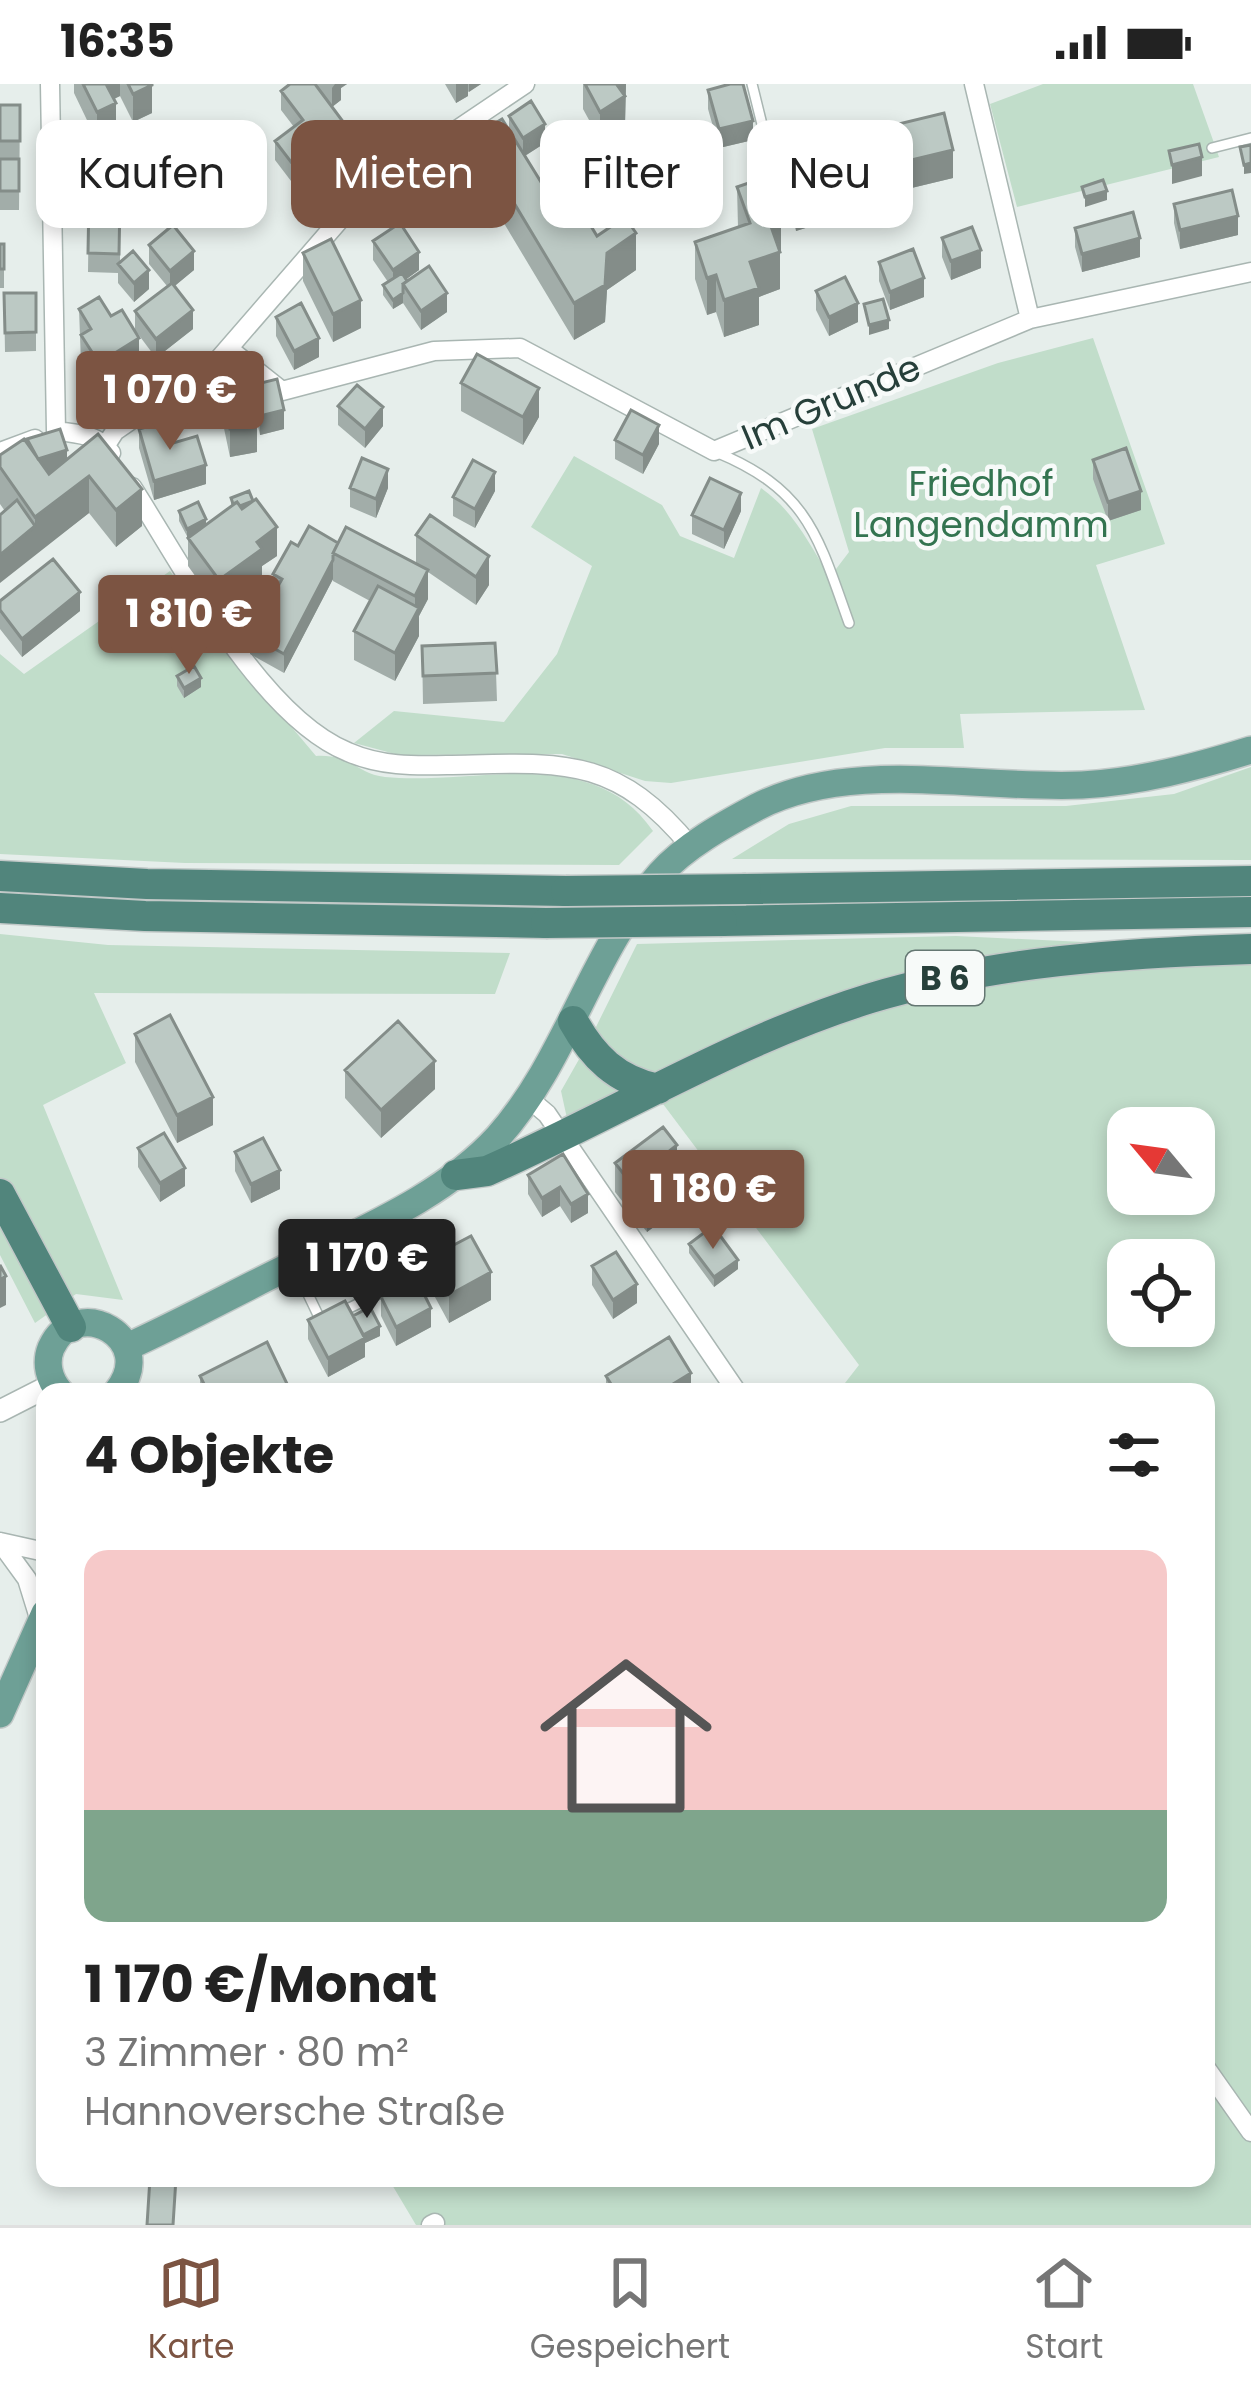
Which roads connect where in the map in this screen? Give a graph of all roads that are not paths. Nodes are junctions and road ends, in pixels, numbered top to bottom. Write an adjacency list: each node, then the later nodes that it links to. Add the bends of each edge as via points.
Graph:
1 (50, 84): 11 (street)
2 (525, 84): 10 (street, via 362,194)
3 (752, 84): 5 (lane)
4 (974, 84): 9 (street)
5 (761, 120)
6 (1251, 138): 7 (lane)
7 (1212, 148)
8 (1251, 272): 9 (street, Im Grunde)
9 (1030, 319): 13 (street, Im Grunde)
10 (229, 349): 12 (street); 13 (street, Im Grunde, via 282,391 434,351 520,349)
11 (56, 431): 12 (street); 14 (street)
12 (106, 445): 17 (street, via 262,687 314,732 397,766 556,763 596,771 641,796)
13 (714, 451): 15 (lane, via 757,469 804,515)
14 (0, 452)
15 (849, 623)
16 (1251, 750): 17 (main road, via 1082,784 836,783 757,807)
17 (692, 847): 23 (main road, via 634,910)
18 (0, 876): 19 (highway, bridge, via 566,891)
19 (1251, 880)
20 (0, 908): 21 (highway, B 6, bridge, via 546,923)
21 (1251, 912)
22 (1251, 949): 24 (highway, B 6, via 1144,952 940,979 792,1026)
23 (573, 1021): 24 (highway, via 591,1054); 25 (main road)
24 (658, 1089): 26 (highway, B 6)
25 (528, 1098): 26 (street); 27 (main road)
26 (561, 1138): 27 (highway, B 6, via 487,1172); 35 (street)
27 (456, 1175): 29 (main road)
28 (0, 1193): 31 (highway)
29 (293, 1264): 30 (lane, via 318,1315 328,1319); 32 (main road)
30 (395, 1286)
31 (71, 1327): 32 (main road, via 98,1323); 33 (main road, via 49,1356)
32 (127, 1347): 34 (main road)
33 (55, 1383)
34 (122, 1383)
35 (731, 1383)
36 (36, 1396): 37 (street)
37 (0, 1411)
38 (0, 1542): 39 (street); 40 (street)
39 (36, 1550)
40 (36, 1600)
41 (36, 1633): 42 (main road)
42 (0, 1714)
43 (1215, 2081): 44 (street)
44 (1251, 2132)

